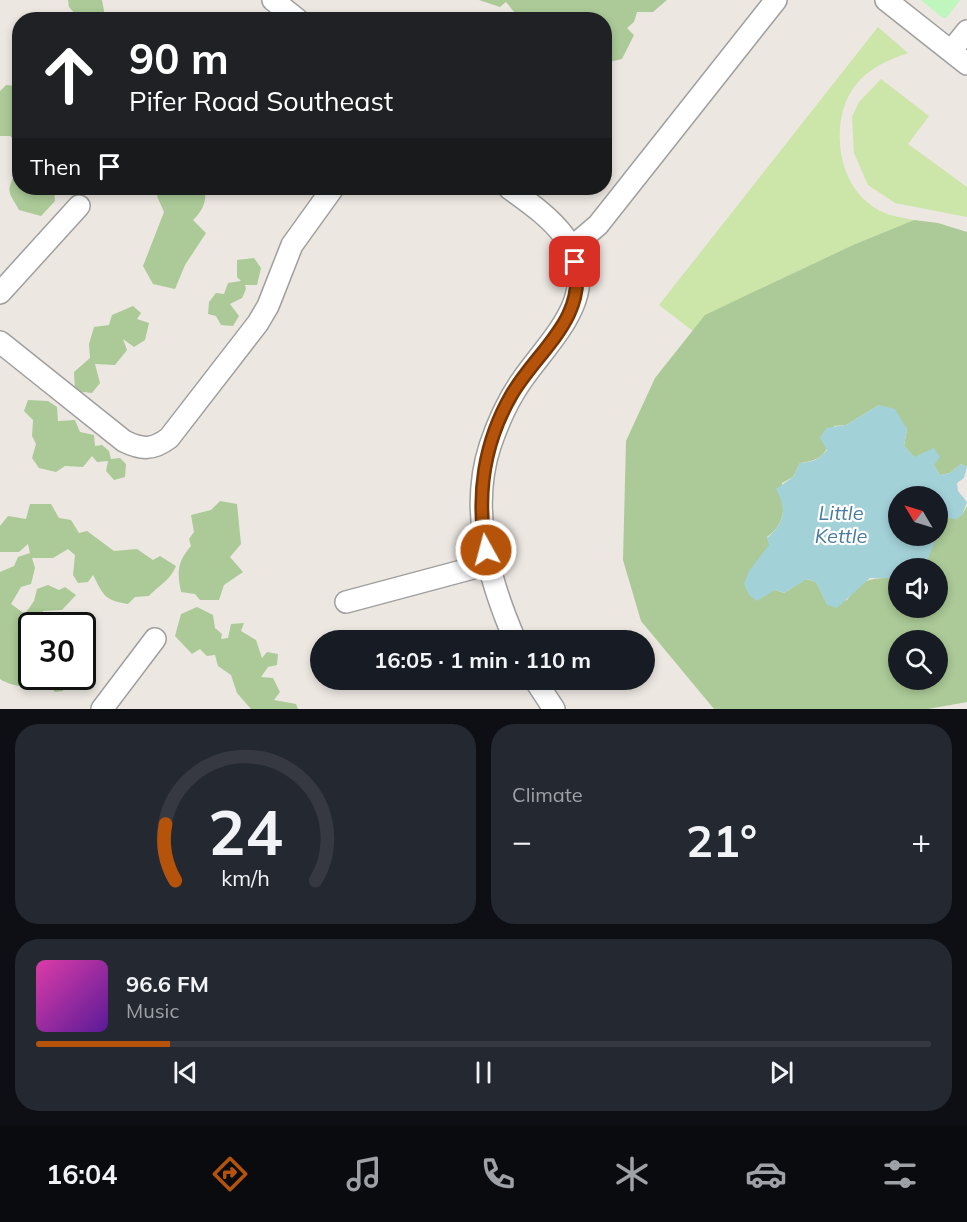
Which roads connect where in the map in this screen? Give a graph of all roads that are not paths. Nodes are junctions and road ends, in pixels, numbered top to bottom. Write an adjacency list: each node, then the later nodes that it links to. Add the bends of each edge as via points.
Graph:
1 (273, 0): 4 (street)
2 (776, 0): 10 (street, via 598,225)
3 (886, 0): 6 (street)
4 (288, 12)
5 (967, 31): 6 (street)
6 (959, 57)
7 (328, 195): 12 (street, via 292,245 258,323 169,438 158,446 146,449 124,441)
8 (518, 195): 10 (street, via 548,218)
9 (79, 206): 11 (street)
10 (571, 248): 13 (street, via 578,290 568,318 512,394 489,448 481,511)
11 (0, 293)
12 (0, 342)
13 (488, 564): 14 (street); 15 (street)
14 (346, 602)
15 (511, 630)
16 (155, 639): 18 (street)
17 (542, 690): 19 (street)
18 (102, 709)
19 (555, 709)

